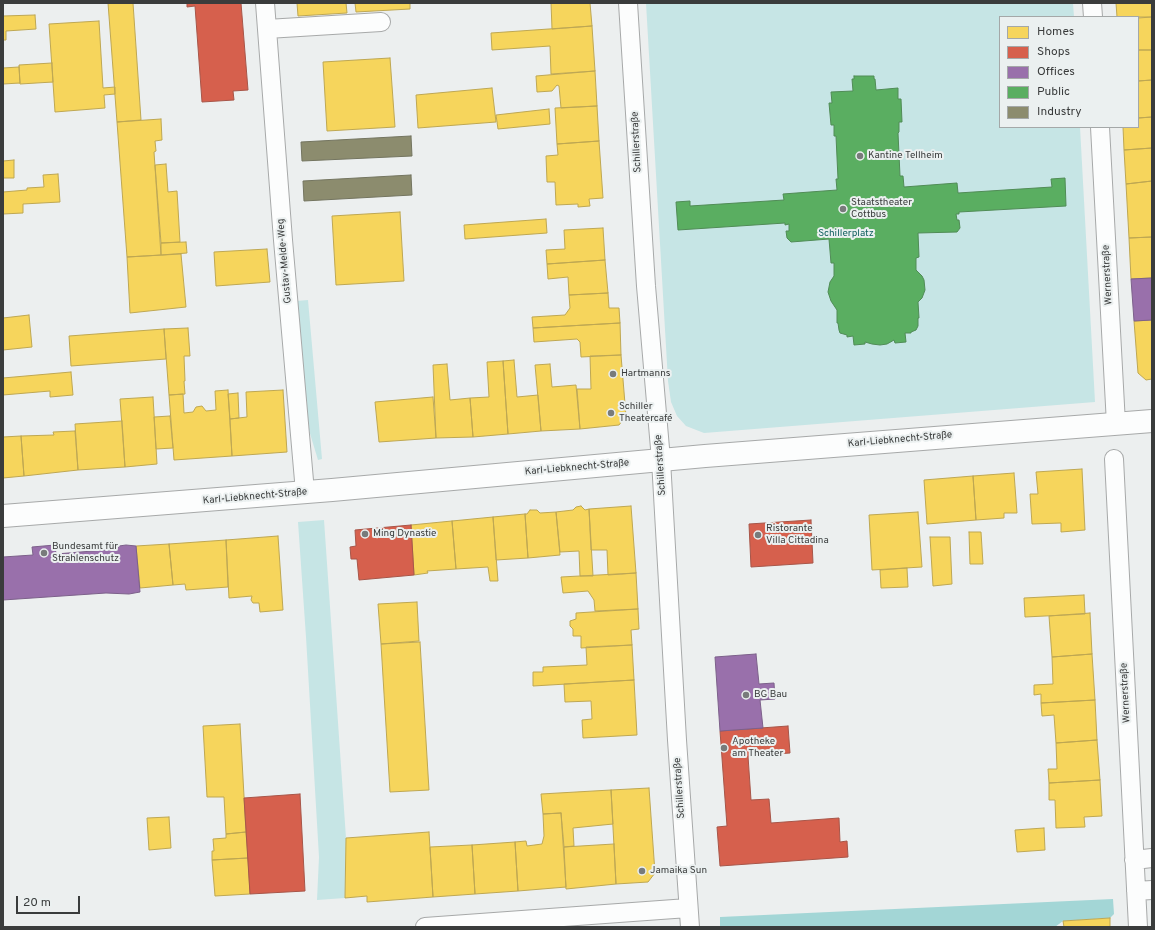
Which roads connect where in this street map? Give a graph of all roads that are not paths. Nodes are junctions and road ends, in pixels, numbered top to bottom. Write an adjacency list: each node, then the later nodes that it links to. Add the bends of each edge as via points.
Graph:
1 (266, 3): 6 (street, Gustav-Melde-Weg)
2 (628, 3): 11 (street, Schillerstraße, via 646,286)
3 (1092, 3): 4 (street)
4 (1093, 16)
5 (381, 22): 6 (street)
6 (268, 29): 12 (street, Gustav-Melde-Weg)
7 (1100, 128): 9 (street, Wernerstraße)
8 (1152, 421): 9 (main road, Karl-Liebknecht-Straße)
9 (1116, 424): 11 (main road, Karl-Liebknecht-Straße)
10 (1114, 459): 15 (street, Wernerstraße)
11 (661, 460): 12 (main road, Karl-Liebknecht-Straße); 17 (street, Schillerstraße)
12 (305, 492): 13 (main road, Karl-Liebknecht-Straße)
13 (3, 516)
14 (1152, 858): 15 (street)
15 (1134, 860): 16 (street, Wernerstraße)
16 (1144, 891): 20 (street, Wernerstraße)
17 (688, 908): 18 (street); 19 (street, Schillerstraße)
18 (425, 927)
19 (690, 927)
20 (1138, 927)

